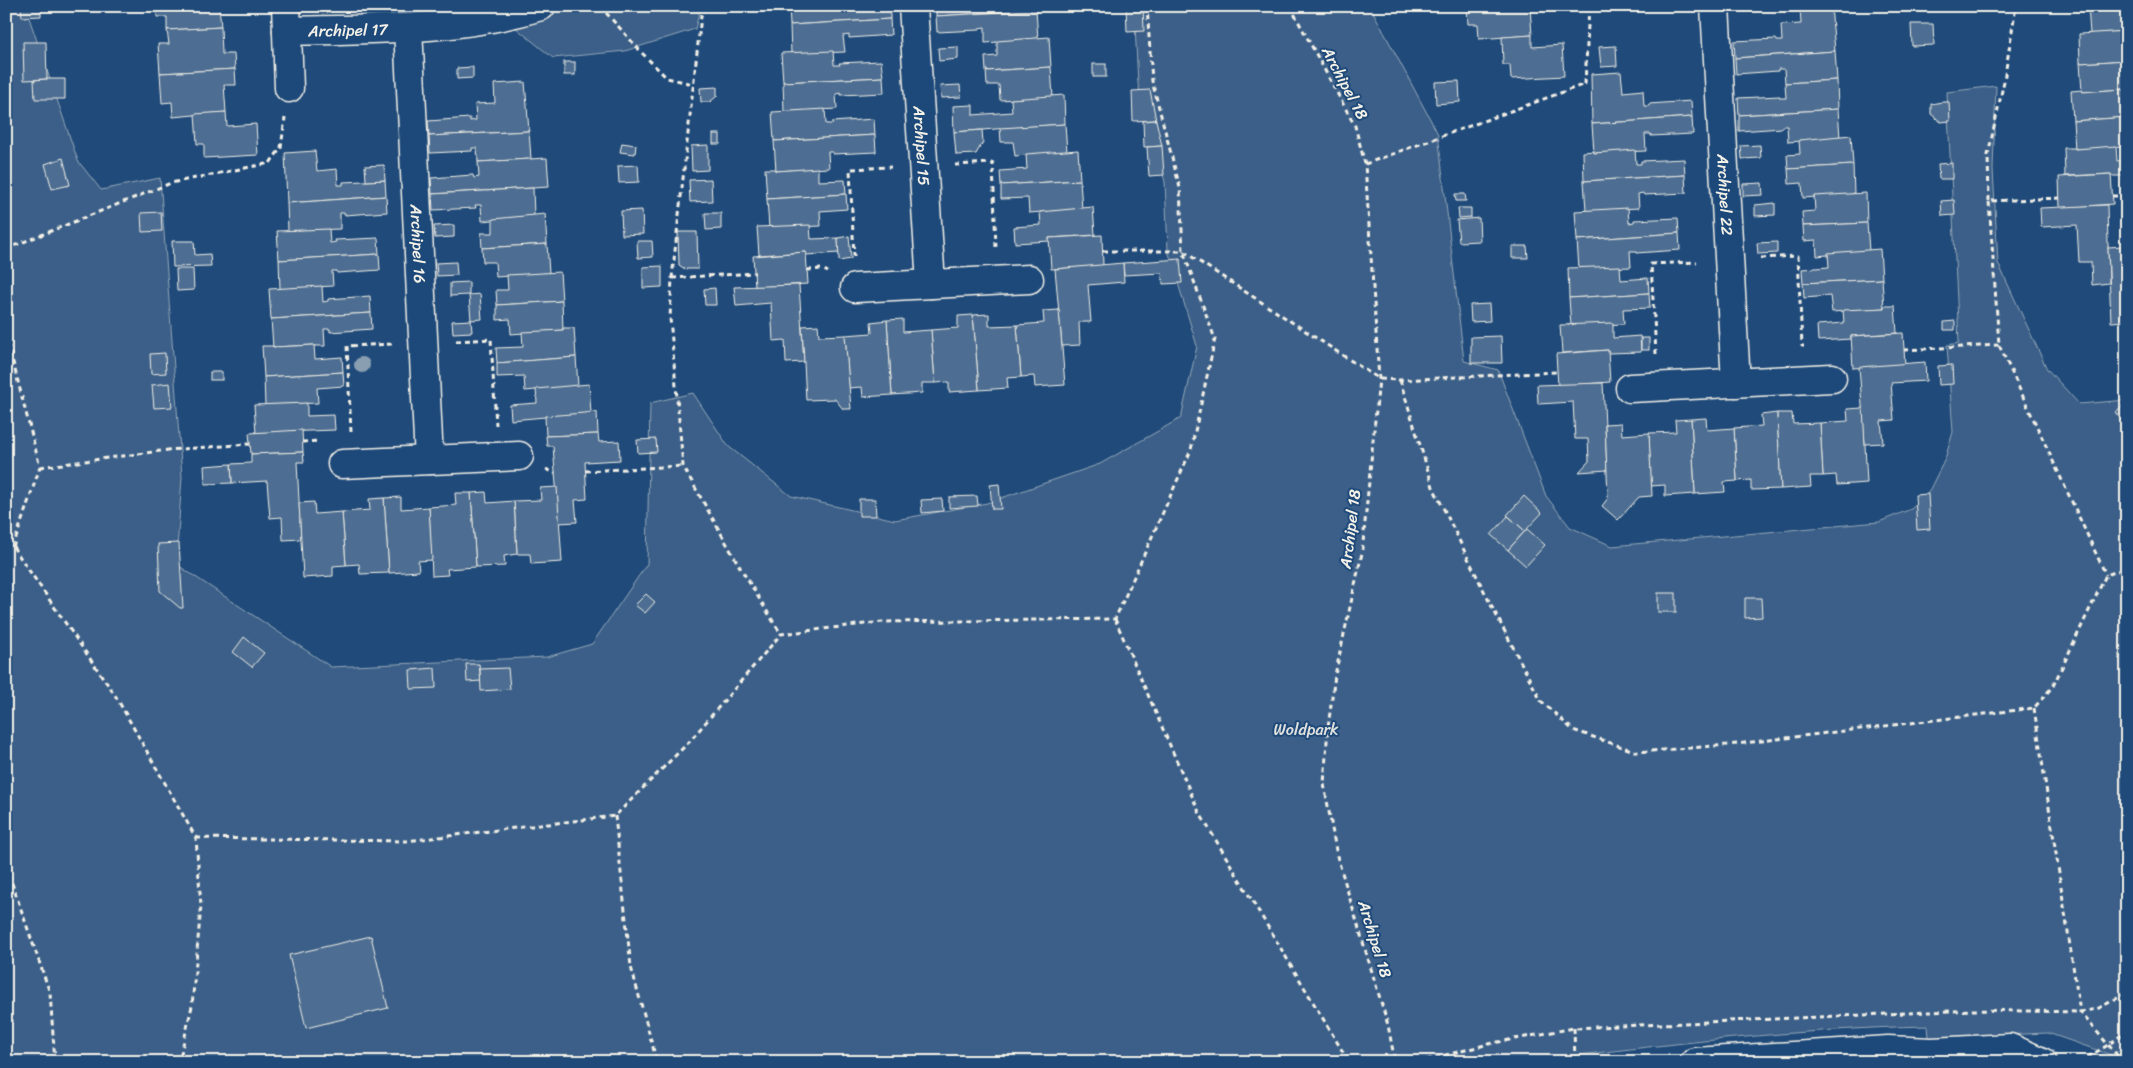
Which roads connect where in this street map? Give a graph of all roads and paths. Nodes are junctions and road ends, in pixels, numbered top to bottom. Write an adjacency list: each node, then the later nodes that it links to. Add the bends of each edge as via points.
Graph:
1 (540, 6): 11 (street, Archipel 17, via 508,16)
2 (600, 6): 12 (path, via 667,78)
3 (705, 6): 12 (path)
4 (913, 6): 25 (street, Archipel 15)
5 (1146, 6): 21 (path, via 1152,81 1180,188)
6 (1290, 6): 14 (path, Archipel 18, via 1354,126)
7 (1589, 6): 14 (path, via 1585,84)
8 (1715, 6): 34 (street, Archipel 22)
9 (2016, 6): 18 (path, via 1988,155)
10 (286, 19): 11 (street, Archipel 17); 13 (street, Archipel 17)
11 (408, 28): 38 (street, Archipel 16)
12 (693, 84): 23 (path)
13 (289, 88): 19 (path, via 281,148 270,163 171,183)
14 (1365, 164): 32 (path, Archipel 18)
15 (2112, 196): 16 (path)
16 (2127, 196)
17 (2060, 198): 18 (path)
18 (1989, 201): 28 (path)
19 (6, 249)
20 (1103, 251): 21 (path)
21 (1184, 251): 32 (path); 47 (path, via 1215,339 1191,450)
22 (754, 273): 23 (path)
23 (672, 278): 40 (path, via 670,318)
24 (1029, 279): 25 (street)
25 (931, 284): 26 (street)
26 (855, 288)
27 (6, 335): 41 (path)
28 (1999, 345): 29 (path); 46 (path)
29 (1904, 350)
30 (1557, 372): 33 (path)
31 (1832, 378): 34 (street)
32 (1379, 379): 33 (path); 62 (path, Archipel 18, via 1362,553 1335,676 1324,784 1337,856)
33 (1400, 380): 49 (path, via 1433,487 1489,601 1541,701 1573,730 1637,752 1728,745)
34 (1736, 383): 35 (street)
35 (1630, 388)
36 (250, 444): 41 (path, via 168,450)
37 (519, 456): 38 (street)
38 (429, 460): 39 (street)
39 (342, 464)
40 (683, 466): 42 (path); 48 (path)
41 (40, 467): 43 (path)
42 (585, 471)
43 (13, 547): 44 (path); 51 (path, via 116,695)
44 (6, 548)
45 (2127, 568): 46 (path)
46 (2106, 575): 49 (path, via 2053,686)
47 (1115, 619): 48 (path, via 882,622); 61 (path, via 1198,812)
48 (781, 634): 50 (path, via 689,742)
49 (2034, 708): 54 (path)
50 (615, 816): 51 (path, via 406,841); 60 (path, via 631,967)
51 (196, 838): 59 (path, via 200,916 192,1006)
52 (6, 866): 58 (path, via 50,994)
53 (2127, 993): 54 (path, via 2097,1009)
54 (2080, 1012): 55 (path, via 1974,1010); 57 (path)
55 (1574, 1028): 63 (path, via 1493,1043); 64 (path)
56 (2127, 1031): 57 (path)
57 (2108, 1045): 67 (path); 68 (path)
58 (55, 1062)
59 (179, 1062)
60 (657, 1062)
61 (1349, 1062)
62 (1396, 1062)
63 (1418, 1062)
64 (1575, 1062)
65 (1695, 1062): 66 (street, via 1888,1050 1932,1052 2010,1048)
66 (2042, 1062)
67 (2080, 1062)
68 (2123, 1062)

